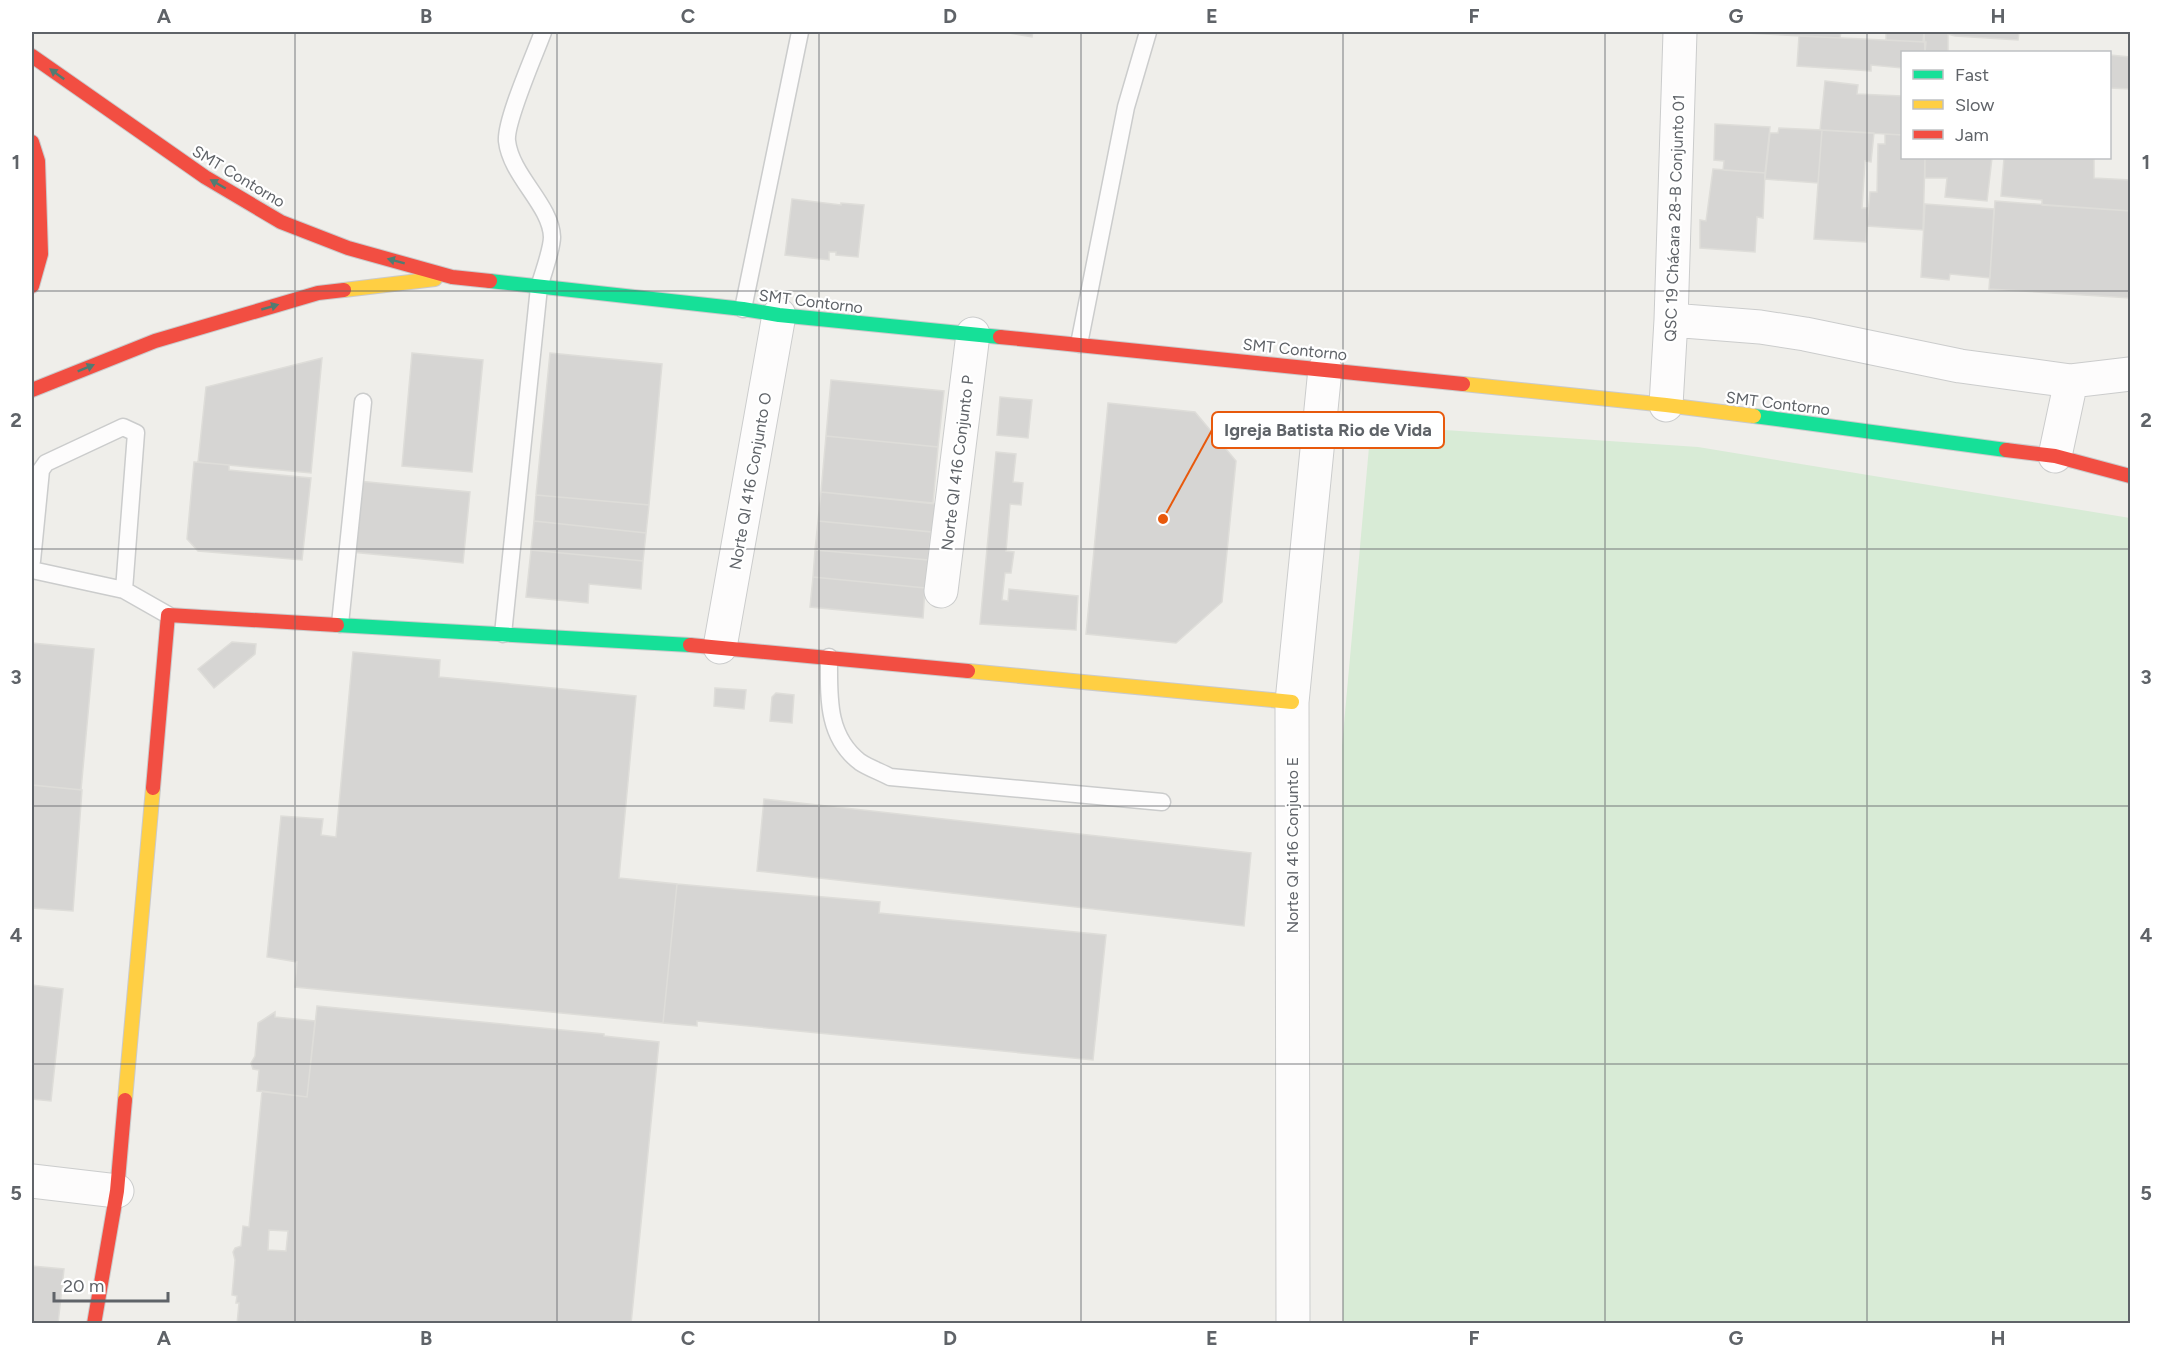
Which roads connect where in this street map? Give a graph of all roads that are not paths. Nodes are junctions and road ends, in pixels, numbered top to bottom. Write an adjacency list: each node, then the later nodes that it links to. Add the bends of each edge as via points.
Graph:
1 (543, 32): 9 (lane, via 507,138 510,155 544,211 552,237)
2 (800, 32): 10 (lane)
3 (1148, 32): 14 (lane, via 1126,107)
4 (1680, 32): 12 (street, QSC 19 Chácara 28-B Conjunto 01)
5 (32, 56): 7 (street, SMT Contorno, one-way to 5, via 348,248 281,222 205,177)
6 (32, 142): 8 (street, via 38,161 41,254)
7 (452, 277): 9 (street, SMT Contorno); 18 (street, SMT Contorno, one-way to 7, via 155,341 318,292)
8 (32, 286)
9 (540, 287): 10 (street, SMT Contorno); 29 (lane)
10 (743, 309): 11 (street, SMT Contorno)
11 (779, 315): 13 (street, SMT Contorno); 30 (street, Norte QI 416 Conjunto O)
12 (1671, 320): 17 (street, via 1805,333 1960,366); 20 (street, QSC 19 Chácara 28-B Conjunto 01)
13 (973, 334): 14 (street, SMT Contorno); 26 (street, Norte QI 416 Conjunto P)
14 (1080, 344): 15 (street, SMT Contorno)
15 (1324, 369): 20 (street, SMT Contorno); 32 (street, Norte QI 416 Conjunto E)
16 (2130, 374): 17 (street)
17 (2071, 381): 21 (street)
18 (32, 390)
19 (363, 402): 28 (lane)
20 (1666, 405): 21 (street, SMT Contorno)
21 (2055, 456): 22 (street, SMT Contorno)
22 (2130, 476)
23 (32, 561): 25 (lane, via 41,470 46,463 123,427 130,429 136,433)
24 (32, 570): 25 (lane)
25 (124, 590): 27 (lane)
26 (941, 591)
27 (168, 615): 28 (street); 35 (street)
28 (340, 624): 29 (street)
29 (503, 634): 30 (street)
30 (720, 647): 31 (street)
31 (829, 657): 32 (street); 33 (lane, via 829,704 842,744 861,762 890,777)
32 (1292, 702): 37 (street, Norte QI 416 Conjunto E)
33 (1162, 802)
34 (32, 1181): 35 (street)
35 (117, 1191): 36 (street)
36 (94, 1323)
37 (1293, 1323)

